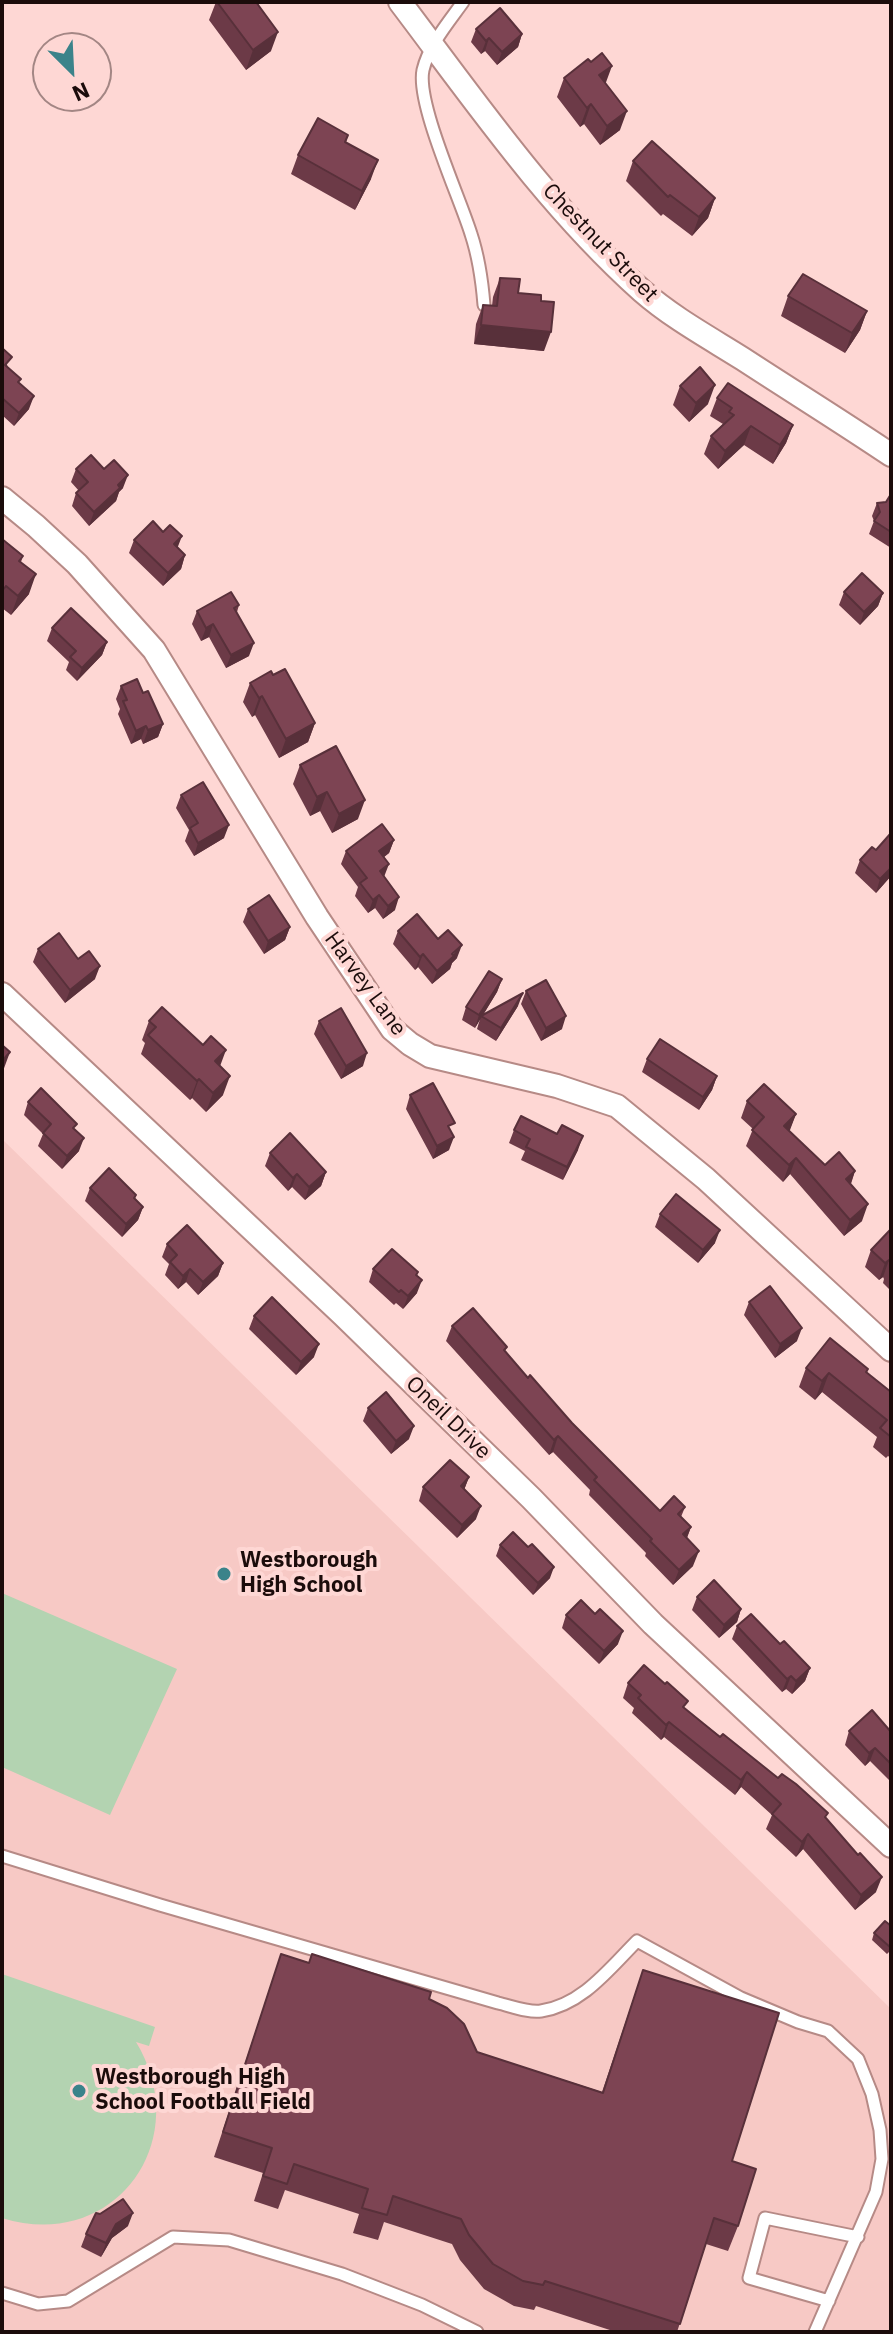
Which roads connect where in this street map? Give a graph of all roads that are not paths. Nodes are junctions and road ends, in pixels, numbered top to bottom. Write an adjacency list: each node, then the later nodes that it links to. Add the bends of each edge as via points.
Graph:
1 (400, 2): 3 (street, Chestnut Street)
2 (463, 2): 3 (lane)
3 (433, 45): 4 (lane, via 423,72 424,97 471,232); 5 (street, Chestnut Street, via 549,193 643,291 684,323)
4 (484, 305)
5 (891, 455)
6 (2, 498): 8 (street, Harvey Lane, via 77,564 154,650 392,1029 430,1056 617,1106 706,1179)
7 (2, 994): 9 (street, Oneil Drive, via 365,1337 664,1634)
8 (891, 1350)
9 (891, 1846)
10 (2, 1856): 11 (lane, via 539,2012 571,2002 637,1941 741,1998 828,2031 858,2059 872,2094 882,2159)
11 (858, 2237): 13 (lane); 13 (lane, via 765,2218 749,2278)
12 (2, 2293): 14 (lane, via 38,2304 68,2301 173,2237 229,2240 342,2274)
13 (829, 2301): 15 (lane)
14 (477, 2332)
15 (815, 2332)

